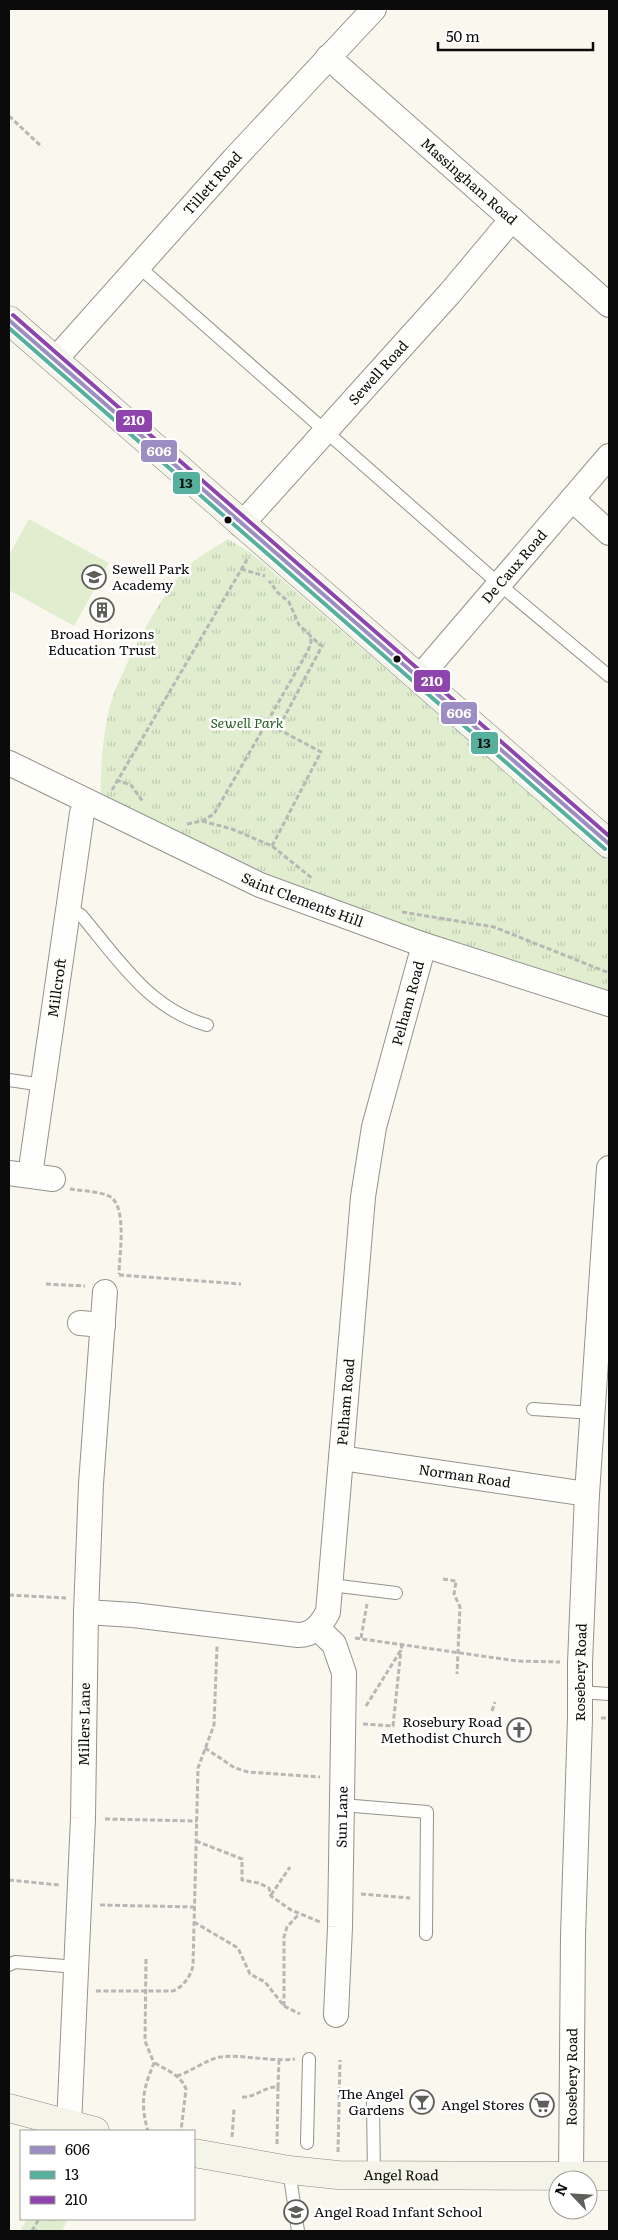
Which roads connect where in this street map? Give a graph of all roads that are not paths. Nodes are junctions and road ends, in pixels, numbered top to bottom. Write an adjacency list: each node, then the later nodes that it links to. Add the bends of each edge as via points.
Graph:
1 (374, 9): 2 (street, Tillett Road)
2 (328, 57): 3 (street, Massingham Road); 4 (street, Tillett Road)
3 (512, 219): 5 (street, Massingham Road); 8 (street, Sewell Road, via 450,293)
4 (138, 266): 7 (street, Tillett Road); 8 (lane)
5 (609, 305)
6 (9, 320): 7 (main road)
7 (54, 361): 11 (main road)
8 (325, 430): 11 (street, Sewell Road); 13 (lane)
9 (609, 456): 10 (street, De Caux Road)
10 (572, 500): 12 (street); 13 (street, De Caux Road)
11 (250, 532): 15 (main road)
12 (609, 533)
13 (499, 584): 14 (lane); 15 (street, De Caux Road)
14 (609, 676)
15 (418, 679): 18 (main road)
16 (9, 763): 17 (street, Saint Clements Hill)
17 (96, 807): 19 (street, Millcroft, via 82,814); 20 (street, Saint Clements Hill, via 260,885)
18 (609, 844)
19 (69, 909): 22 (lane, via 81,916 137,984 169,1010 187,1020); 24 (street, Millcroft)
20 (424, 945): 21 (street, Saint Clements Hill); 30 (street, Pelham Road, via 374,1127 363,1197)
21 (609, 1004)
22 (207, 1025)
23 (9, 1080): 24 (lane)
24 (43, 1085): 26 (street, Millcroft)
25 (609, 1168): 29 (street, Rosebery Road)
26 (30, 1176)
27 (103, 1284): 34 (street, Millers Lane, via 91,1324 91,1484)
28 (533, 1408): 29 (lane)
29 (593, 1413): 31 (street, Rosebery Road)
30 (341, 1458): 31 (street, Norman Road); 32 (street, Pelham Road)
31 (588, 1494): 36 (street, Rosebery Road)
32 (330, 1585): 33 (lane); 35 (street, Pelham Road)
33 (396, 1593)
34 (86, 1606): 35 (street, via 218,1626); 41 (street, Millers Lane)
35 (325, 1636): 38 (street, Sun Lane, via 344,1673 350,1722)
36 (580, 1692): 37 (lane); 50 (street, Rosebery Road, via 573,1936)
37 (609, 1694)
38 (342, 1804): 39 (lane, via 427,1812); 42 (street, Sun Lane)
39 (426, 1934)
40 (9, 1965): 41 (lane, via 14,1962)
41 (77, 1967): 46 (street, Millers Lane, via 75,1991)
42 (336, 2016)
43 (304, 2059): 47 (lane)
44 (373, 2103): 52 (lane)
45 (9, 2108): 46 (main road)
46 (85, 2129)
47 (307, 2143)
48 (195, 2153): 49 (main road, Angel Road)
49 (282, 2169): 52 (main road, Angel Road); 53 (lane)
50 (572, 2170)
51 (548, 2175): 52 (main road, Angel Road, via 429,2168)
52 (374, 2177)
53 (298, 2231)

